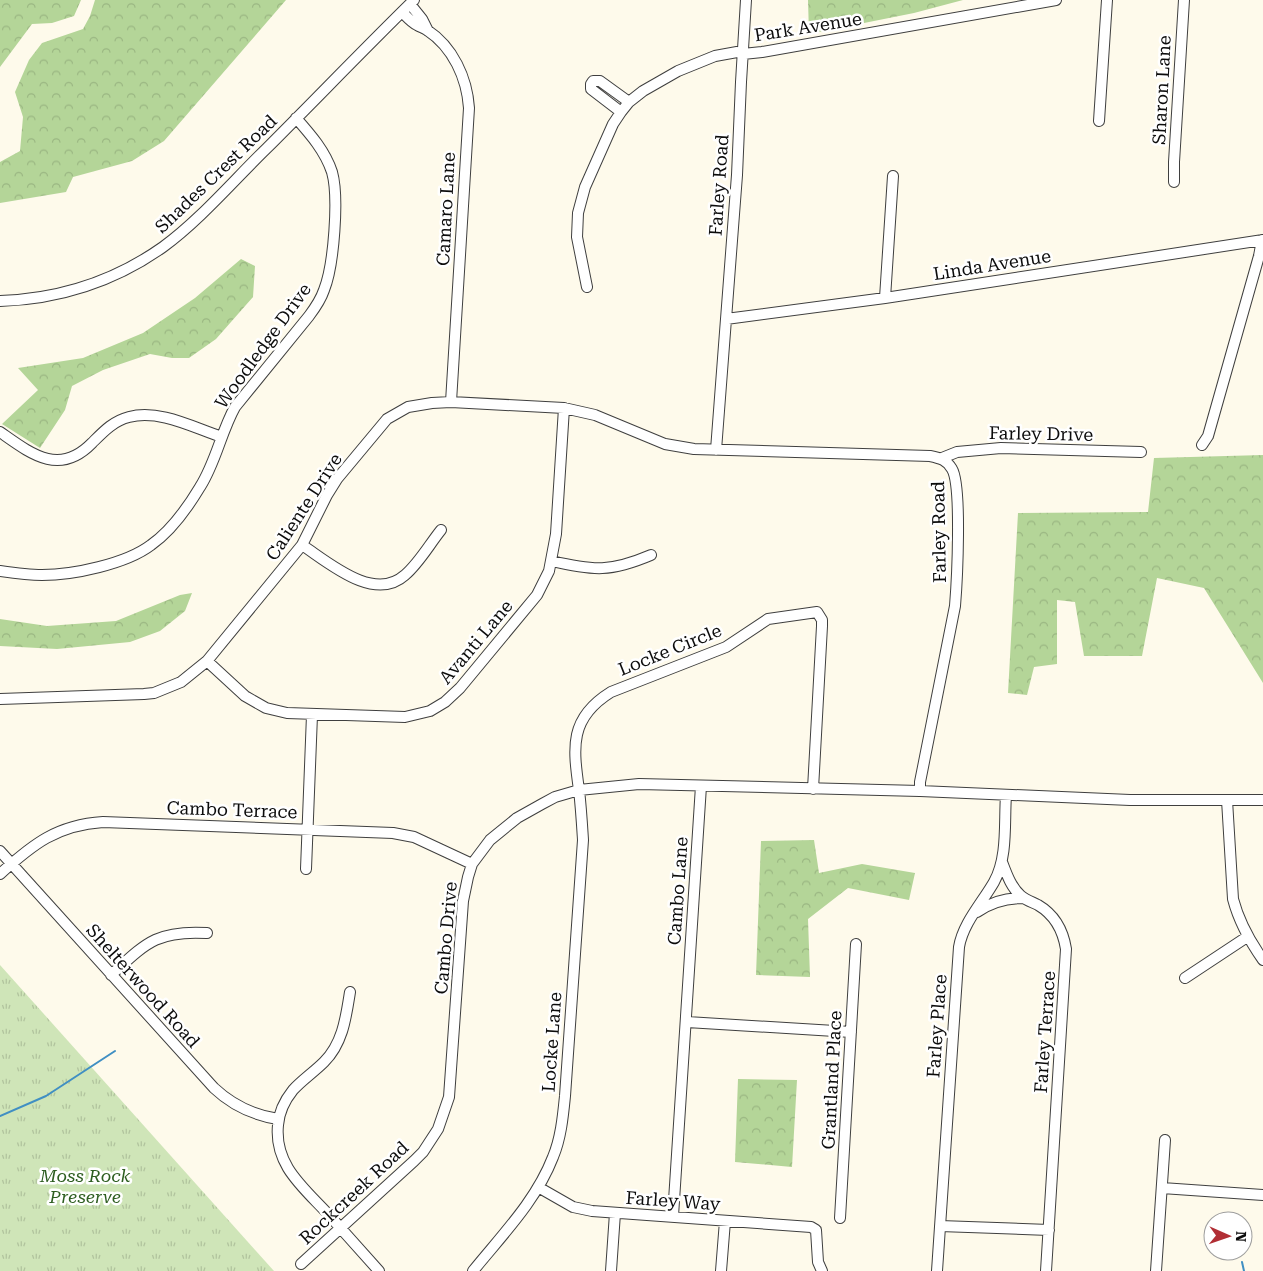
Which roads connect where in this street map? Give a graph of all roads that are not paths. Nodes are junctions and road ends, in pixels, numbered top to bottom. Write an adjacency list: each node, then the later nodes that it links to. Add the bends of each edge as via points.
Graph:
1 (746, 0): 8 (street, Farley Road)
2 (1056, 0): 8 (street, Park Avenue)
3 (1107, 0): 12 (street)
4 (1184, 0): 14 (street, Sharon Lane)
5 (412, 2): 6 (street, Shades Crest Road); 7 (street, Camaro Lane)
6 (402, 12): 7 (street, Camaro Lane); 11 (street, Shades Crest Road)
7 (428, 31): 20 (street, Camaro Lane, via 444,46 461,72 469,108)
8 (743, 54): 9 (street, Park Avenue, via 723,61 702,62 678,71); 19 (street, Farley Road)
9 (629, 102): 10 (street, Park Avenue); 10 (street, via 600,81 593,81 591,89)
10 (621, 112): 16 (street, Park Avenue, via 586,187 578,213 577,237)
11 (296, 118): 18 (street, Shades Crest Road, via 198,216 150,255 83,288 36,298); 23 (street, Woodledge Drive, via 324,152 333,178 335,198 330,270 318,303 235,407)
12 (1099, 121)
13 (893, 176): 17 (street)
14 (1174, 182)
15 (1262, 240): 17 (street, Linda Avenue); 24 (street, via 1208,436)
16 (587, 287)
17 (885, 298): 19 (street, Linda Avenue)
18 (0, 301)
19 (726, 319): 25 (street, Farley Road)
20 (451, 402): 21 (street, Caliente Drive); 29 (street, Caliente Drive, via 419,404 387,419 332,486)
21 (564, 408): 25 (street, Caliente Drive, via 594,415 665,444); 31 (street, Avanti Lane)
22 (0, 432): 23 (street, via 36,456 54,460 76,455 112,424 130,416 167,418)
23 (222, 438): 32 (street, Woodledge Drive, via 190,503 160,538 142,551 113,563 54,574)
24 (1202, 445)
25 (716, 450): 27 (street, Farley Road)
26 (1141, 452): 27 (street, Farley Drive, via 1001,448 952,453)
27 (942, 458): 39 (street, Farley Road, via 952,469 957,487 957,580 953,621)
28 (441, 530): 29 (street, via 405,575 386,584 358,580)
29 (302, 545): 33 (street, Caliente Drive)
30 (651, 555): 31 (street, via 624,566 604,569)
31 (552, 560): 35 (street, Avanti Lane, via 537,596 445,702 405,718)
32 (0, 571)
33 (207, 661): 34 (street, Caliente Drive, via 181,682 154,693); 35 (street, Avanti Lane, via 255,702 275,711)
34 (0, 699)
35 (312, 715): 43 (street)
36 (701, 786): 37 (street); 38 (street, Cambo Drive, via 632,784); 59 (street, Cambo Lane)
37 (813, 788): 38 (street, Locke Circle, via 822,626 817,612 768,619 726,647 622,687 602,698 589,710 575,738); 39 (street)
38 (579, 790): 47 (street, Cambo Drive, via 555,797 503,828); 64 (street, Locke Lane, via 583,840 563,1115 553,1156)
39 (920, 791): 40 (street)
40 (1006, 794): 41 (street, via 1130,800); 45 (street, Farley Place)
41 (1227, 800): 42 (street); 53 (street, via 1233,899)
42 (1263, 800)
43 (308, 829): 46 (street, Cambo Terrace, via 89,823 65,828 46,837); 47 (street, Cambo Terrace, via 405,835); 48 (street)
44 (0, 851): 46 (street, Shelterwood Road)
45 (1002, 862): 50 (street, Farley Terrace, via 1010,881); 51 (street, Farley Place)
46 (11, 864): 49 (street, Cambo Terrace); 56 (street, Shelterwood Road)
47 (472, 864): 61 (street, Cambo Drive, via 463,901)
48 (306, 869)
49 (0, 874)
50 (1023, 898): 51 (street, via 988,904); 73 (street, Farley Terrace, via 1040,906 1055,920 1061,928 1066,949)
51 (974, 915): 71 (street, Farley Place, via 963,932 959,947)
52 (207, 933): 56 (street, via 163,935 140,948)
53 (1247, 937): 55 (street); 57 (street)
54 (856, 944): 60 (street, Grantland Place)
55 (1263, 960)
56 (111, 975): 62 (street, Shelterwood Road, via 220,1093 244,1109)
57 (1185, 978)
58 (350, 992): 62 (street, via 344,1028 338,1042 324,1062 288,1097)
59 (687, 1022): 60 (street); 68 (street, Cambo Lane)
60 (851, 1032): 69 (street, Grantland Place)
61 (452, 1061): 72 (street, Rockcreek Road, via 449,1097 430,1142 406,1170)
62 (278, 1119): 72 (street, via 278,1144 286,1166)
63 (1165, 1140): 65 (street)
64 (538, 1188): 67 (street, Farley Way, via 573,1207); 76 (street, Locke Lane)
65 (1162, 1188): 66 (street); 82 (street)
66 (1263, 1195)
67 (615, 1213): 68 (street, Farley Way); 77 (street)
68 (673, 1216): 70 (street, Farley Way)
69 (840, 1218)
70 (725, 1221): 78 (street); 79 (street, Farley Way, via 811,1227 816,1230 818,1262)
71 (940, 1226): 73 (street); 80 (street, Farley Place)
72 (340, 1228): 74 (street, Rockcreek Road); 75 (street)
73 (1049, 1230): 81 (street, Farley Terrace)
74 (301, 1264)
75 (379, 1271)
76 (473, 1271)
77 (611, 1271)
78 (721, 1271)
79 (822, 1271)
80 (937, 1271)
81 (1046, 1271)
82 (1156, 1271)

